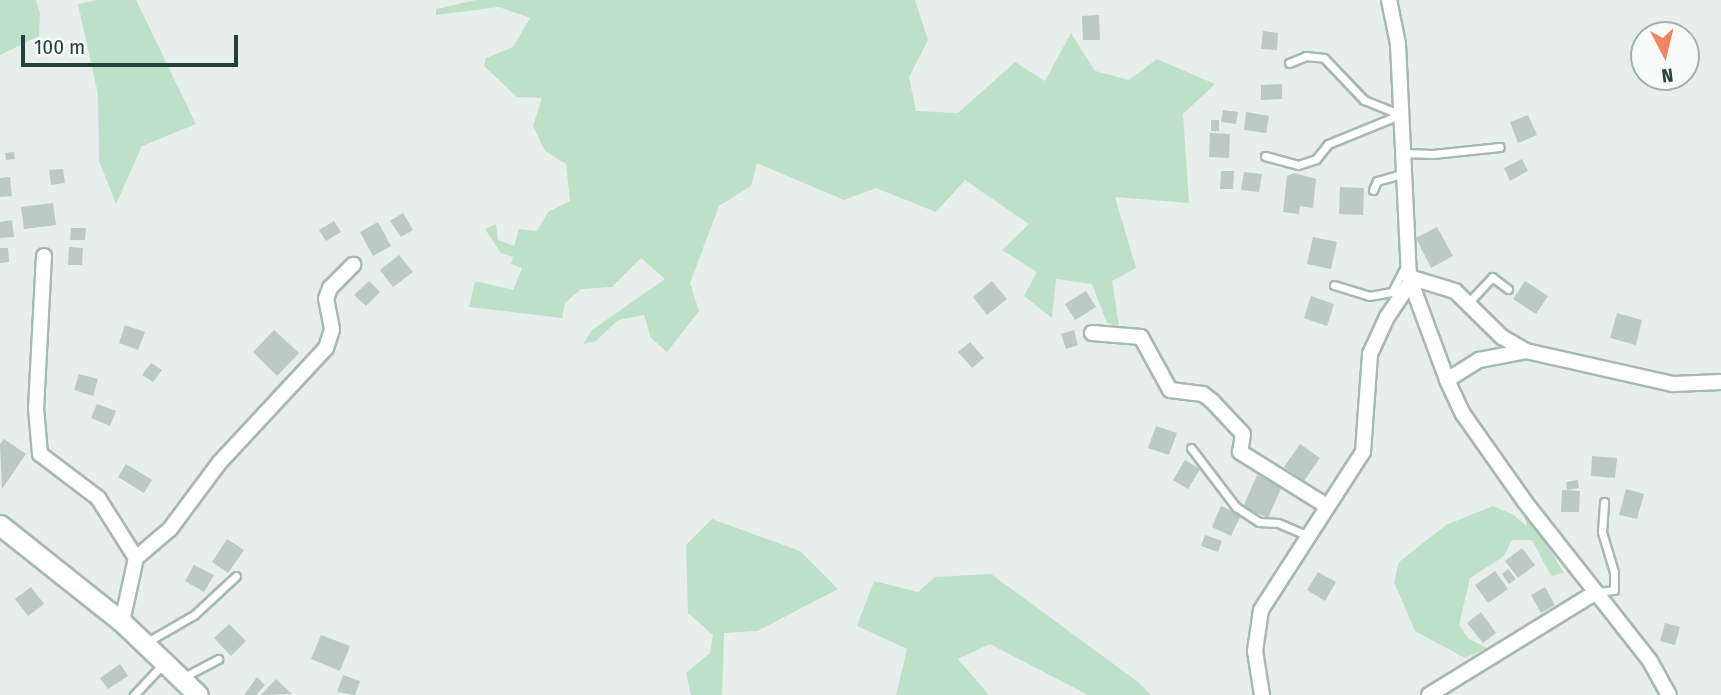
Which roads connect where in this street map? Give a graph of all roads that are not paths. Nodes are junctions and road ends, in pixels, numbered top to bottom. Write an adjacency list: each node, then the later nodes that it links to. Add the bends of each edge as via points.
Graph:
1 (1389, 0): 3 (street, via 1398,44)
2 (1289, 63): 3 (lane, via 1306,56 1324,58 1364,100)
3 (1399, 115): 5 (street); 6 (lane, via 1350,133 1328,144 1316,159 1298,165)
4 (1500, 147): 5 (lane)
5 (1402, 153): 7 (street)
6 (1265, 156)
7 (1402, 174): 8 (lane, via 1377,181); 11 (street)
8 (1373, 190)
9 (44, 256): 24 (street, via 36,408 40,454 98,498)
10 (354, 265): 24 (street, via 330,288 326,299 332,329 326,348 220,462 170,529)
11 (1409, 275): 12 (lane, via 1392,292 1369,296); 14 (street, via 1455,291); 17 (street); 21 (street, via 1370,354 1363,452)
12 (1334, 285)
13 (1508, 289): 14 (lane, via 1492,277)
14 (1469, 302): 16 (street, via 1492,329)
15 (1092, 333): 21 (street, via 1141,337 1170,390 1203,394 1242,434 1240,452)
16 (1526, 351): 17 (street, via 1479,360); 18 (street, via 1673,384)
17 (1447, 380): 26 (street, via 1464,414 1525,502)
18 (1721, 382)
19 (1191, 448): 23 (lane, via 1236,508 1259,522 1278,523)
20 (1604, 502): 26 (lane, via 1601,532 1614,572 1614,590)
21 (1325, 505): 23 (street)
22 (0, 525): 27 (street)
23 (1306, 535): 34 (street, via 1257,620 1255,651)
24 (136, 558): 27 (street)
25 (236, 576): 28 (lane, via 194,615)
26 (1595, 593): 35 (street); 36 (street, via 1650,661)
27 (122, 622): 28 (street)
28 (145, 644): 30 (street)
29 (218, 659): 31 (lane)
30 (164, 662): 31 (street); 32 (lane)
31 (181, 678): 33 (street)
32 (134, 695)
33 (198, 695)
34 (1262, 695)
35 (1429, 695)
36 (1670, 695)

